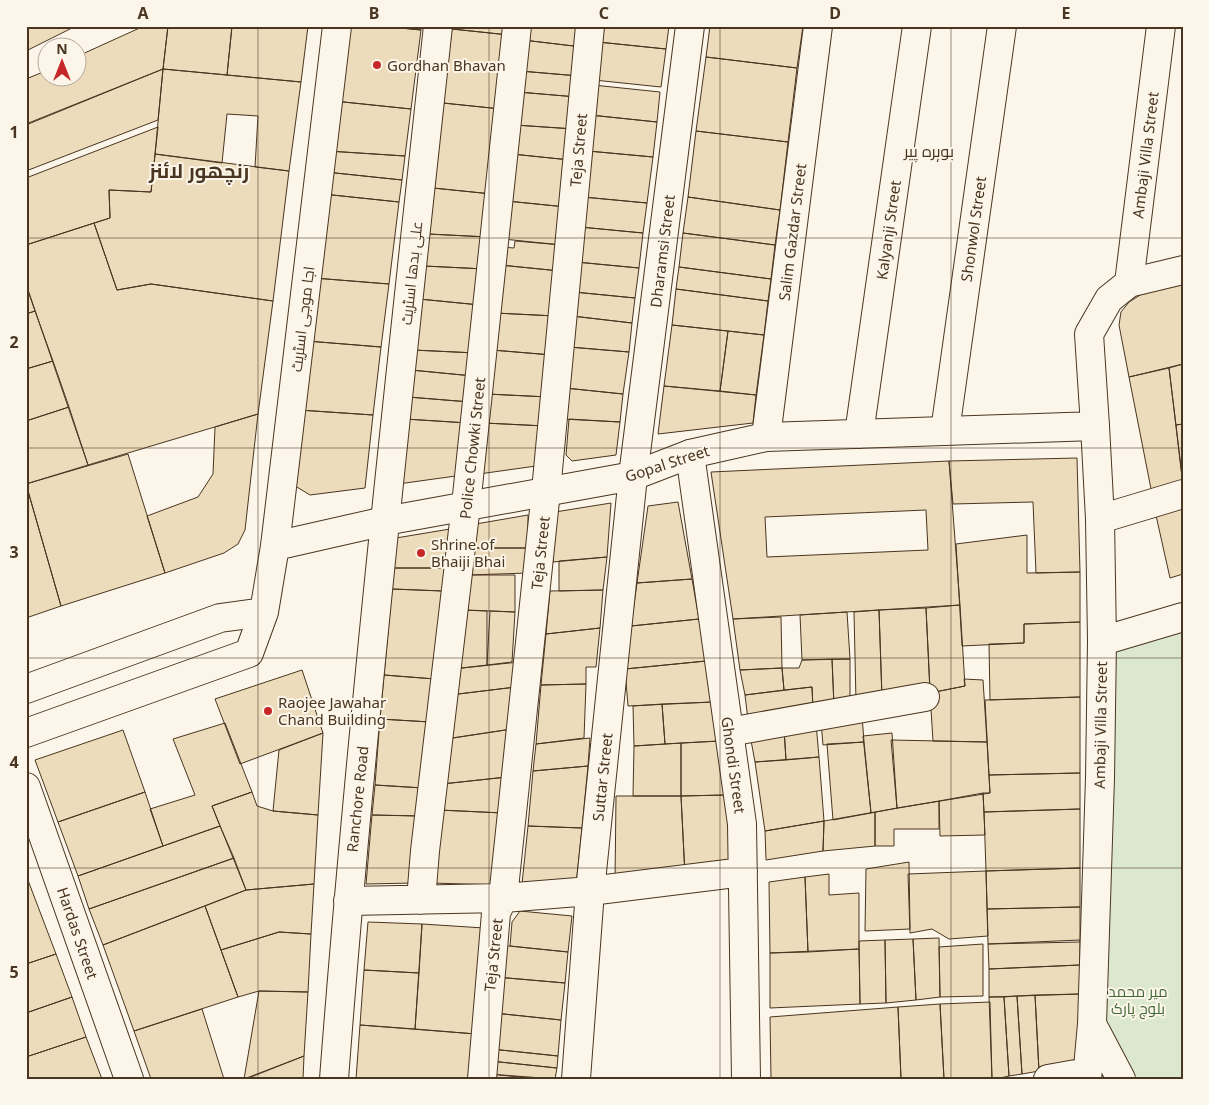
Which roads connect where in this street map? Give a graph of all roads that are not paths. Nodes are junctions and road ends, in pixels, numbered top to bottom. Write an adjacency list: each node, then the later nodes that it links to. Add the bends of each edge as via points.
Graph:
1 (337, 26): 23 (street, اجا موجی اسٹریٹ)
2 (438, 26): 22 (street, علی بدھا اسٹریٹ)
3 (517, 26): 20 (street, Police Chowki Street)
4 (590, 26): 18 (street, Teja Street)
5 (690, 26): 17 (street, Dharamsi Street)
6 (818, 26): 15 (street, Salim Gazdar Street)
7 (917, 26): 14 (street, Kalyanji Street)
8 (1002, 26): 13 (street, Shonwol Street)
9 (1162, 26): 11 (street, Ambaji Villa Street)
10 (1183, 270): 11 (street)
11 (1129, 283): 12 (street, Ambaji Villa Street, via 1109,300 1089,334)
12 (1095, 426): 13 (street, Gopal Street); 21 (street, Ambaji Villa Street)
13 (944, 431): 14 (street, Gopal Street)
14 (859, 434): 15 (street, Gopal Street)
15 (766, 437): 16 (street, Gopal Street)
16 (690, 454): 17 (street, Gopal Street); 29 (street, Ghondi Street)
17 (633, 476): 18 (street, Gopal Street); 33 (street, Suttar Street)
18 (546, 491): 20 (street, Gopal Street); 34 (street, Teja Street)
19 (1183, 494): 21 (street)
20 (466, 505): 22 (street, Gopal Street); 35 (street, Police Chowki Street)
21 (1100, 519): 26 (street, Ambaji Villa Street)
22 (385, 521): 23 (street, Gopal Street); 36 (street, Ranchore Road)
23 (275, 546): 24 (street, اجا موجی اسٹریٹ)
24 (264, 612): 27 (street, via 220,618); 30 (street, اجا موجی اسٹریٹ, via 249,653)
25 (1183, 617): 26 (street)
26 (1102, 641): 37 (street, Ambaji Villa Street)
27 (26, 689)
28 (924, 697): 29 (street)
29 (729, 732): 32 (street, Ghondi Street, via 742,824)
30 (26, 733)
31 (26, 787): 39 (street, Hardas Street)
32 (743, 872): 33 (street); 43 (street, Ghondi Street)
33 (590, 891): 34 (street); 42 (street, Suttar Street)
34 (503, 898): 35 (street); 41 (street, Teja Street, via 496,913)
35 (421, 900): 36 (street)
36 (348, 901): 40 (street, Ranchore Road)
37 (1092, 1024): 38 (street, Ambaji Villa Street); 45 (street)
38 (1087, 1075): 44 (street)
39 (130, 1079)
40 (334, 1079)
41 (482, 1079)
42 (576, 1079)
43 (746, 1079)
44 (1048, 1079)
45 (1122, 1079)

